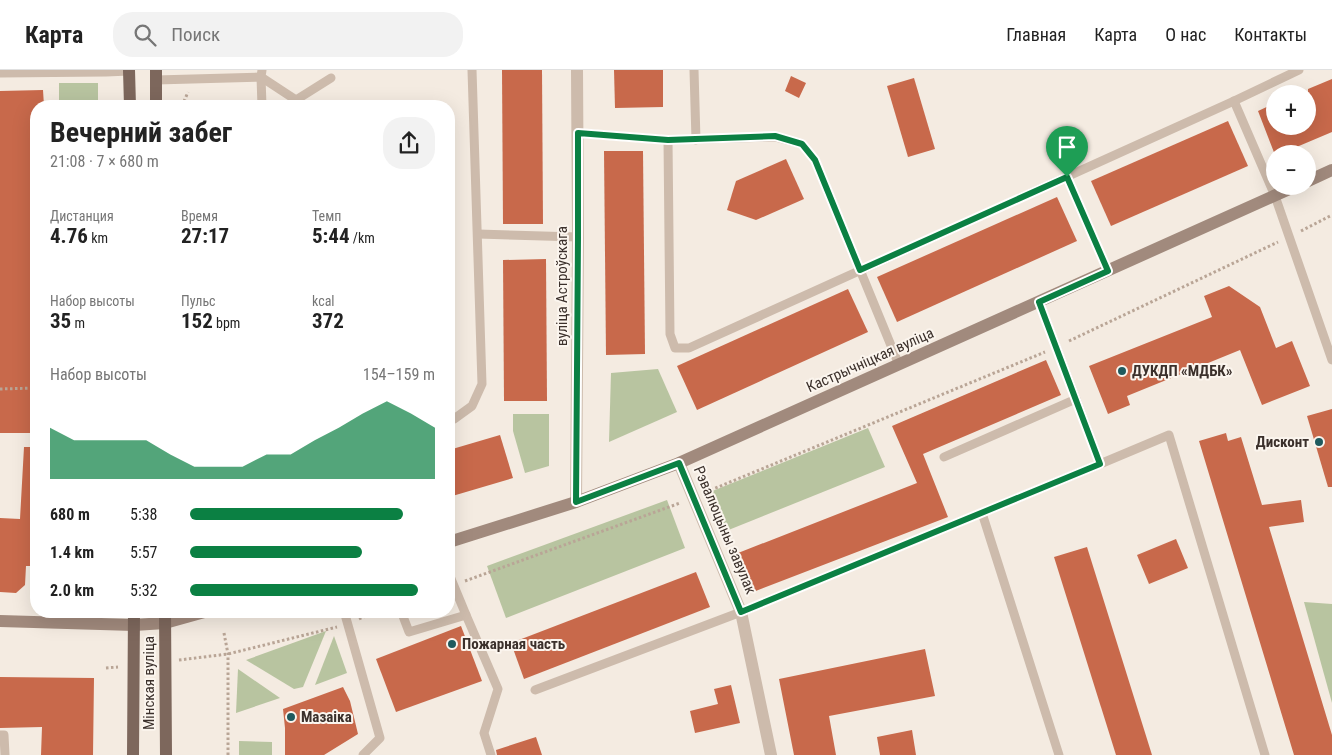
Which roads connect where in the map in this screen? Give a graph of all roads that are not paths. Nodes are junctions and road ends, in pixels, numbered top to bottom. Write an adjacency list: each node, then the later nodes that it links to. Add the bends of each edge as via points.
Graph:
1 (130, 70): 6 (lane); 10 (main road)
2 (472, 70): 23 (lane)
3 (577, 70): 16 (street, вуліца Астроўскага)
4 (694, 70): 18 (lane)
5 (1299, 70): 15 (lane)
6 (0, 74)
7 (262, 74): 8 (lane); 12 (lane); 13 (lane)
8 (156, 75): 11 (main road)
9 (331, 78): 14 (lane)
10 (130, 100)
11 (156, 100)
12 (262, 100)
13 (294, 100)
14 (302, 100)
15 (1234, 102): 20 (lane); 22 (lane)
16 (578, 133): 17 (lane); 24 (street, вуліца Астроўскага)
17 (668, 140): 18 (lane); 25 (lane, via 670,334 675,348 689,348)
18 (696, 140): 25 (lane, via 775,136 802,144 815,160)
19 (1332, 170): 21 (main road)
20 (1067, 177): 25 (lane); 26 (lane)
21 (1316, 177)
22 (1275, 196): 26 (main road, Кастрычніцкая вуліца); 28 (lane)
23 (478, 234): 24 (lane); 31 (lane, via 482,384 472,406)
24 (578, 237): 35 (street, вуліца Астроўскага)
25 (860, 270): 29 (lane)
26 (1108, 271): 27 (main road, Кастрычніцкая вуліца)
27 (1039, 302): 29 (main road, Кастрычніцкая вуліца); 30 (lane)
28 (1331, 356)
29 (899, 365): 33 (main road, Кастрычніцкая вуліца)
30 (1076, 400): 32 (lane); 34 (lane)
31 (455, 418)
32 (944, 457)
33 (679, 463): 35 (main road, Кастрычніцкая вуліца); 39 (street, Рэвалюцыны завулак)
34 (1100, 464): 36 (lane); 57 (lane, via 1169,435)
35 (576, 502): 37 (main road, Кастрычніцкая вуліца)
36 (982, 513): 39 (lane); 56 (lane)
37 (455, 540)
38 (455, 588): 40 (lane)
39 (741, 612): 48 (lane); 55 (street, Рэвалюцыны завулак)
40 (466, 615): 45 (lane, via 409,632); 54 (lane, via 498,689 484,733)
41 (134, 618): 47 (main road, Мінская вуліца)
42 (161, 618): 47 (main road)
43 (165, 618): 52 (main road, Мінская вуліца)
44 (346, 618): 53 (lane, via 380,738)
45 (404, 618)
46 (0, 621): 47 (main road)
47 (134, 625): 51 (main road, Мінская вуліца)
48 (535, 690)
49 (0, 735): 50 (lane, via 4,736)
50 (5, 755)
51 (134, 755)
52 (166, 755)
53 (363, 755)
54 (491, 755)
55 (771, 755)
56 (1059, 755)
57 (1264, 755)

